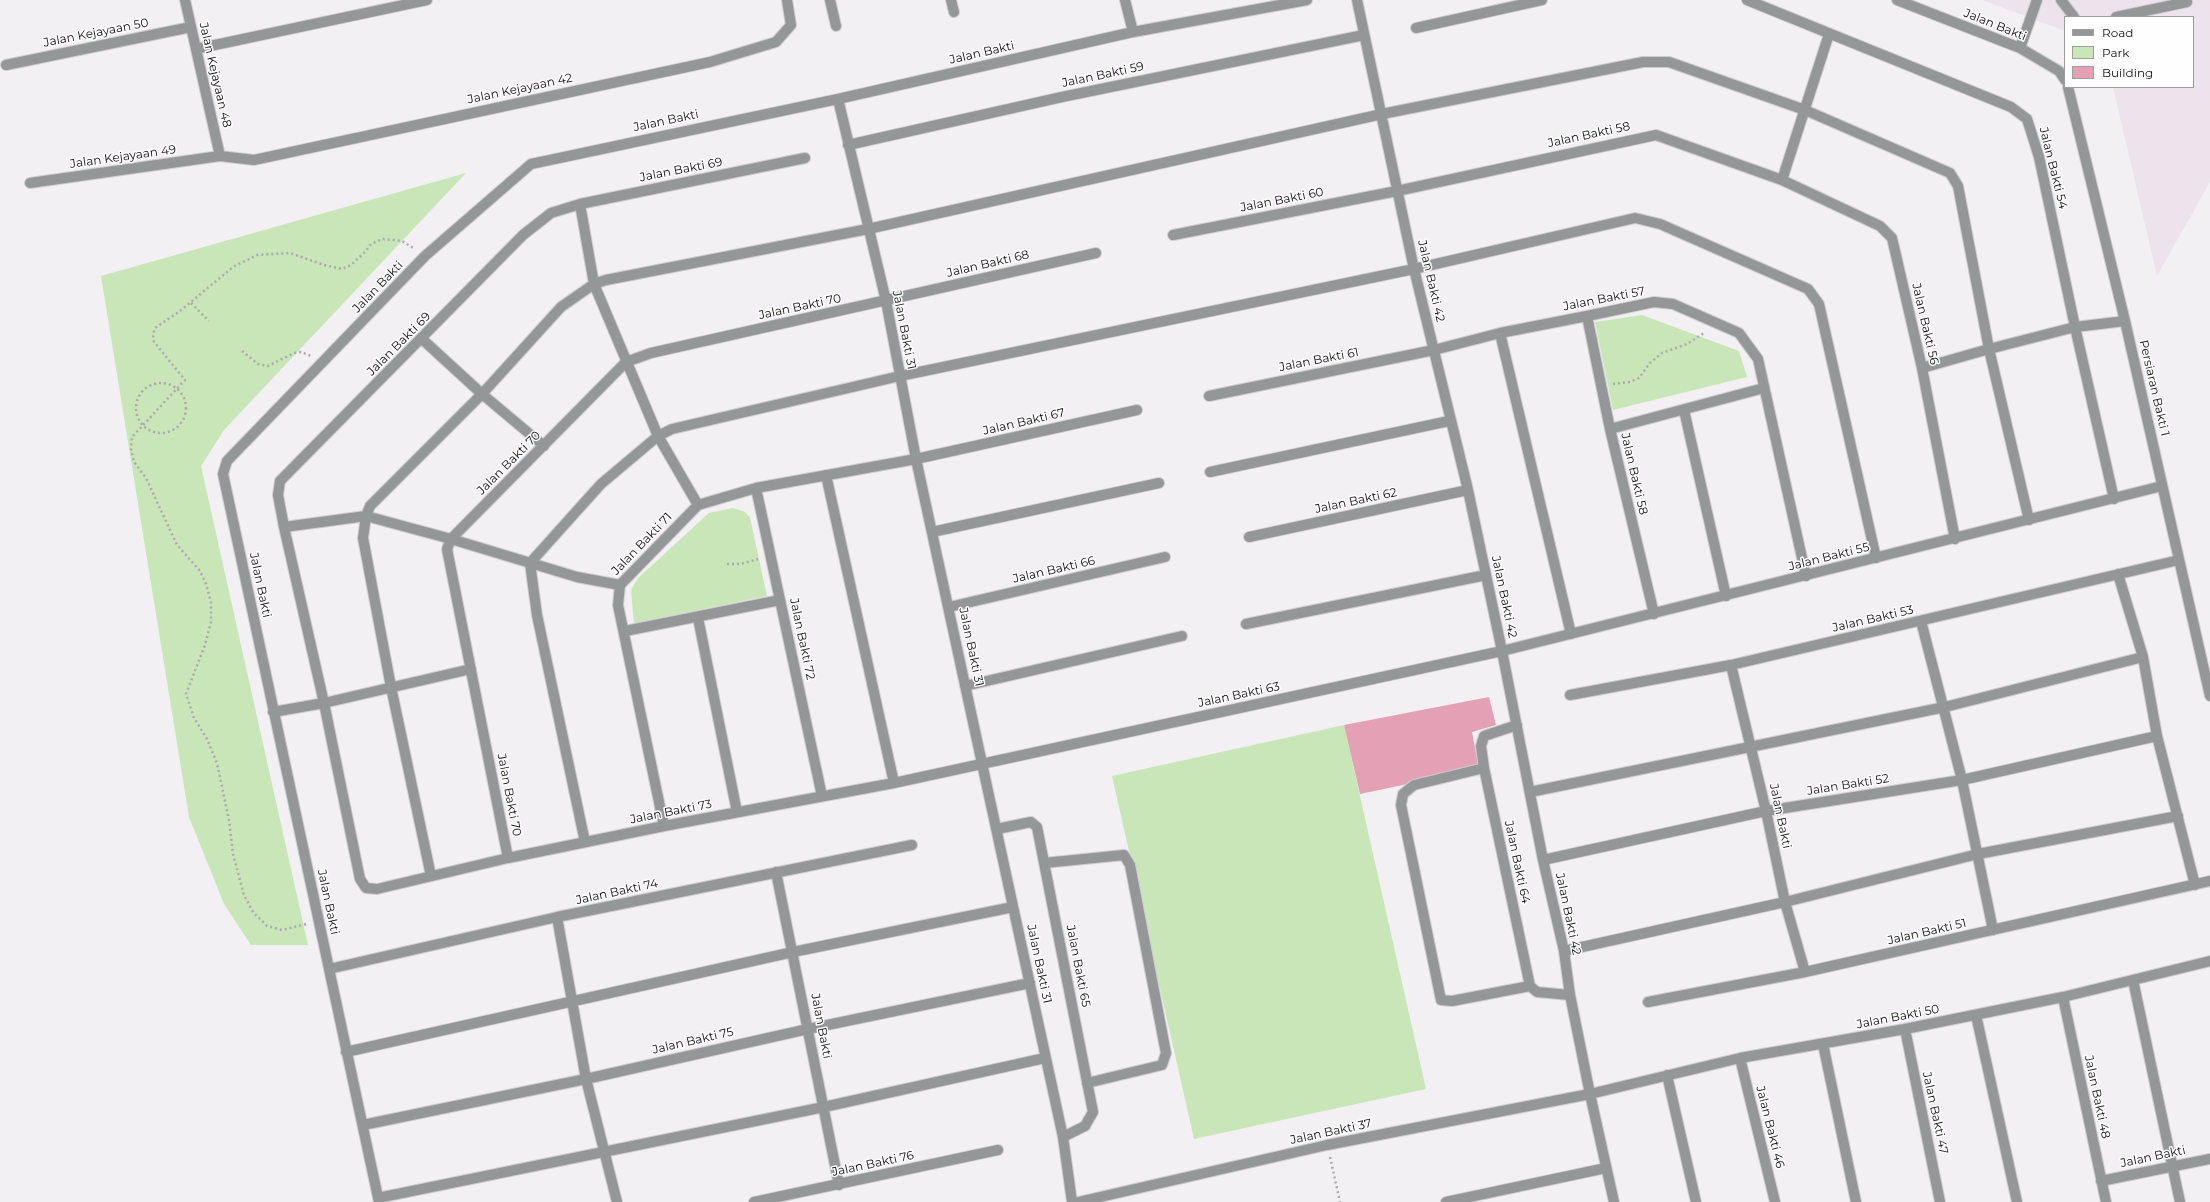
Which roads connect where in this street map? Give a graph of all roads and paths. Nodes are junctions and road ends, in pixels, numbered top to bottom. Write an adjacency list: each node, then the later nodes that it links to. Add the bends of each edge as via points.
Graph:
1 (185, 0): 21 (street, Jalan Kejayaan 48)
2 (427, 0): 27 (street)
3 (787, 0): 35 (street, Jalan Kejayaan 42, via 791,24 776,42 710,62 254,160)
4 (830, 0): 20 (street)
5 (951, 0): 17 (street)
6 (1125, 0): 23 (street)
7 (1307, 0): 23 (street, Jalan Bakti)
8 (1357, 0): 25 (street, Jalan Bakti 42)
9 (1542, 0): 22 (street)
10 (1747, 0): 24 (street, Jalan Bakti 54)
11 (1897, 0): 16 (street, Jalan Bakti)
12 (1917, 0): 16 (street)
13 (2037, 0): 26 (street)
14 (2061, 0): 18 (street)
15 (2187, 2): 19 (street)
16 (1926, 11): 26 (street, Jalan Bakti)
17 (954, 12)
18 (2073, 16)
19 (2121, 16)
20 (836, 26)
21 (191, 27): 27 (street, Jalan Kejayaan 48); 28 (street, Jalan Kejayaan 50)
22 (1416, 28)
23 (1133, 32): 31 (street, Jalan Bakti)
24 (1830, 34): 32 (street); 51 (street, Jalan Bakti 54, via 2012,107 2026,118 2039,157)
25 (1364, 35): 33 (street, Jalan Bakti 42); 34 (street, Jalan Bakti 59)
26 (2020, 48): 29 (street, Jalan Bakti)
27 (196, 49): 35 (street, Jalan Kejayaan 48)
28 (6, 65)
29 (2062, 76)
30 (2068, 88): 50 (street, Persiaran Bakti 1)
31 (838, 99): 34 (street, Jalan Bakti 31); 59 (street, Jalan Bakti, via 531,164 425,256)
32 (1805, 110): 33 (street, via 1669,62 1643,62); 37 (street); 55 (street, via 1950,173 1958,186)
33 (1382, 114): 39 (street, Jalan Bakti 42); 41 (street)
34 (848, 145): 41 (street, Jalan Bakti 31)
35 (220, 156): 38 (street, Jalan Kejayaan 49)
36 (805, 158): 40 (street, Jalan Bakti 69)
37 (1782, 180): 39 (street, Jalan Bakti 58, via 1656,135); 60 (street, Jalan Bakti 56, via 1880,226 1892,238)
38 (30, 183)
39 (1397, 191): 42 (street, Jalan Bakti 60); 44 (street, Jalan Bakti 42)
40 (580, 204): 45 (street); 54 (street, Jalan Bakti 69, via 551,214 524,235)
41 (868, 229): 45 (street); 46 (street, Jalan Bakti 31)
42 (1173, 235)
43 (1096, 253): 46 (street, Jalan Bakti 68)
44 (1414, 269): 56 (street, Jalan Bakti 42); 61 (street); 91 (street, via 1635,218 1660,224 1808,289 1819,304)
45 (594, 284): 58 (street); 65 (street, via 561,307)
46 (886, 301): 58 (street, Jalan Bakti 70, via 651,353); 61 (street, Jalan Bakti 31)
47 (191, 303): 49 (path)
48 (1586, 316): 52 (street, Jalan Bakti 57); 63 (street, Jalan Bakti 58); 64 (street, Jalan Bakti 57, via 1654,302 1673,304 1739,333 1758,359)
49 (209, 321)
50 (2125, 321): 51 (street); 77 (street, Persiaran Bakti 1)
51 (2075, 327): 55 (street); 80 (street, Jalan Bakti 54)
52 (1500, 333): 56 (street, Jalan Bakti 57); 107 (street)
53 (1704, 333): 63 (path, via 1687,344 1662,353 1650,363 1639,378)
54 (422, 339): 65 (street); 84 (street, Jalan Bakti 69, via 280,481 278,495)
55 (1989, 349): 60 (street); 83 (street)
56 (1434, 350): 66 (street, Jalan Bakti 61); 69 (street, Jalan Bakti 42)
57 (242, 351): 59 (path, via 258,364 268,366 301,352 309,355)
58 (626, 362): 71 (street); 72 (street, Jalan Bakti 70)
59 (320, 365): 119 (street, Jalan Bakti, via 238,449 228,461 223,474)
60 (1922, 368): 88 (street, Jalan Bakti 56)
61 (900, 376): 71 (street, via 672,429); 73 (street, Jalan Bakti 31)
62 (171, 385): 62 (path, via 184,396 184,418 176,428 168,432 150,430 138,418 137,401 147,387 163,382)
63 (1601, 386): 70 (street, Jalan Bakti 58)
64 (1764, 388): 68 (street); 97 (street, Jalan Bakti 57)
65 (482, 394): 72 (street); 82 (street, via 370,506)
66 (1209, 396)
67 (1137, 410): 73 (street, Jalan Bakti 67)
68 (1684, 410): 70 (street); 99 (street)
69 (1450, 421): 74 (street); 79 (street, Jalan Bakti 42)
70 (1610, 429): 102 (street, Jalan Bakti 58)
71 (658, 436): 81 (street); 93 (street, via 601,484)
72 (544, 446): 87 (street, Jalan Bakti 70)
73 (916, 459): 75 (street); 85 (street, Jalan Bakti 31)
74 (1210, 472)
75 (826, 475): 78 (street); 126 (street)
76 (1159, 483): 85 (street)
77 (2162, 486): 80 (street, Jalan Bakti 55); 92 (street, Persiaran Bakti 1)
78 (756, 488): 81 (street); 89 (street, Jalan Bakti 72)
79 (1468, 490): 86 (street, Jalan Bakti 62); 96 (street, Jalan Bakti 42)
80 (2114, 499): 83 (street, Jalan Bakti 55)
81 (698, 504): 98 (street, Jalan Bakti 71)
82 (366, 516): 84 (street); 87 (street); 114 (street, via 363,538)
83 (2029, 520): 88 (street, Jalan Bakti 55)
84 (284, 527): 117 (street, Jalan Bakti 69)
85 (932, 532): 101 (street, Jalan Bakti 31)
86 (1249, 537)
87 (451, 539): 93 (street); 112 (street, Jalan Bakti 70, via 446,549)
88 (1954, 539): 91 (street, Jalan Bakti 55)
89 (771, 556): 94 (path, via 741,564); 100 (street, Jalan Bakti 72)
90 (1164, 558): 101 (street, Jalan Bakti 66)
91 (1876, 558): 97 (street, Jalan Bakti 55)
92 (2179, 560): 95 (street, Jalan Bakti 53); 115 (street, Persiaran Bakti 1)
93 (530, 563): 98 (street, via 577,577); 134 (street, via 537,615)
94 (727, 564)
95 (2118, 574): 104 (street, Jalan Bakti 53); 110 (street)
96 (1486, 575): 105 (street); 109 (street, Jalan Bakti 42)
97 (1806, 576): 99 (street, Jalan Bakti 55)
98 (620, 585): 106 (street, Jalan Bakti 71, via 618,605)
99 (1726, 596): 102 (street, Jalan Bakti 55)
100 (780, 600): 103 (street); 128 (street, Jalan Bakti 72)
101 (949, 608): 113 (street, Jalan Bakti 31)
102 (1654, 614): 107 (street, Jalan Bakti 55)
103 (698, 618): 106 (street); 130 (street)
104 (1921, 621): 111 (street, Jalan Bakti 53); 118 (street)
105 (1246, 624)
106 (625, 631): 132 (street, Jalan Bakti 71)
107 (1571, 634): 109 (street, Jalan Bakti 55)
108 (1182, 636): 113 (street)
109 (1502, 651): 120 (street, Jalan Bakti 42); 123 (street, Jalan Bakti 63)
110 (2143, 657): 118 (street); 121 (street)
111 (1731, 666): 116 (street, Jalan Bakti 53); 122 (street, Jalan Bakti)
112 (470, 669): 114 (street); 137 (street, Jalan Bakti 70)
113 (965, 686): 123 (street, Jalan Bakti 31)
114 (391, 687): 117 (street); 141 (street)
115 (2209, 692)
116 (1570, 695)
117 (324, 702): 119 (street); 141 (street, Jalan Bakti 73, via 360,879 366,888 377,888)
118 (1945, 708): 122 (street); 125 (street)
119 (273, 712): 151 (street, Jalan Bakti)
120 (1517, 725): 124 (street, Jalan Bakti 64, via 1484,736 1481,746); 127 (street, Jalan Bakti 42)
121 (2157, 736): 125 (street, Jalan Bakti 52); 131 (street)
122 (1750, 746): 127 (street); 129 (street, Jalan Bakti)
123 (982, 764): 126 (street, Jalan Bakti 73); 133 (street, Jalan Bakti 31)
124 (1484, 768): 155 (street, Jalan Bakti 64); 155 (street, via 1414,785 1403,794 1401,805 1442,1000 1452,1001)
125 (1962, 780): 129 (street, Jalan Bakti 52); 136 (street)
126 (894, 783): 128 (street, Jalan Bakti 73)
127 (1530, 792): 138 (street, Jalan Bakti 42)
128 (822, 796): 130 (street, Jalan Bakti 73)
129 (1766, 811): 138 (street, Jalan Bakti 52); 144 (street, Jalan Bakti)
130 (737, 812): 132 (street, Jalan Bakti 73)
131 (2178, 816): 136 (street); 143 (street)
132 (664, 826): 134 (street, Jalan Bakti 73)
133 (997, 829): 139 (street, Jalan Bakti 65, via 1031,822 1037,827); 145 (street, Jalan Bakti 31)
134 (585, 842): 137 (street, Jalan Bakti 73)
135 (912, 845): 140 (street, Jalan Bakti 74)
136 (1978, 854): 144 (street); 147 (street)
137 (508, 858): 141 (street, Jalan Bakti 73)
138 (1543, 860): 148 (street, Jalan Bakti 42)
139 (1044, 863): 169 (street, Jalan Bakti 65); 169 (street, via 1124,855 1130,865 1166,1053 1162,1065)
140 (776, 872): 146 (street, Jalan Bakti 74); 149 (street, Jalan Bakti)
141 (431, 876)
142 (2210, 881): 143 (street, Jalan Bakti 51)
143 (2195, 885): 147 (street, Jalan Bakti 51)
144 (1785, 902): 148 (street); 152 (street, Jalan Bakti)
145 (1013, 907): 149 (street); 154 (street, Jalan Bakti 31)
146 (557, 917): 151 (street, Jalan Bakti 74); 158 (street)
147 (1994, 930): 152 (street, Jalan Bakti 51)
148 (1564, 951): 156 (street, Jalan Bakti 42)
149 (793, 952): 158 (street); 161 (street, Jalan Bakti)
150 (2210, 961): 153 (street, Jalan Bakti 50)
151 (329, 968): 164 (street, Jalan Bakti)
152 (1805, 972): 159 (street, Jalan Bakti 51)
153 (2133, 980): 157 (street, Jalan Bakti 50); 178 (street)
154 (1030, 983): 161 (street, Jalan Bakti 75); 165 (street, Jalan Bakti 31)
155 (1530, 986): 156 (street, via 1537,992)
156 (1570, 995): 170 (street, Jalan Bakti 42)
157 (2063, 998): 160 (street, Jalan Bakti 50); 180 (street, Jalan Bakti 48)
158 (572, 1001): 164 (street); 168 (street)
159 (1648, 1002)
160 (1976, 1015): 162 (street, Jalan Bakti 50); 194 (street)
161 (808, 1029): 168 (street, Jalan Bakti 75); 171 (street, Jalan Bakti)
162 (1905, 1029): 163 (street, Jalan Bakti 50); 193 (street, Jalan Bakti 47)
163 (1823, 1044): 166 (street, Jalan Bakti 50); 192 (street)
164 (346, 1052): 172 (street, Jalan Bakti)
165 (1045, 1058): 171 (street); 173 (street, Jalan Bakti 31)
166 (1740, 1058): 167 (street, Jalan Bakti 50); 191 (street, Jalan Bakti 46)
167 (1667, 1076): 170 (street, Jalan Bakti 50); 190 (street)
168 (586, 1079): 172 (street, Jalan Bakti 75); 176 (street)
169 (1087, 1083): 173 (street, Jalan Bakti 65, via 1093,1112 1085,1126)
170 (1590, 1094): 174 (street, Jalan Bakti 37); 179 (street, Jalan Bakti 42)
171 (824, 1107): 176 (street); 181 (street, Jalan Bakti)
172 (362, 1125): 182 (street, Jalan Bakti)
173 (1063, 1137): 185 (street, Jalan Bakti 31)
174 (1327, 1145): 186 (street, Jalan Bakti 37); 187 (path)
175 (998, 1150): 181 (street, Jalan Bakti 76)
176 (605, 1152): 182 (street); 183 (street)
177 (2210, 1159): 178 (street, Jalan Bakti)
178 (2172, 1166): 180 (street, Jalan Bakti); 196 (street)
179 (1606, 1168): 188 (street); 189 (street, Jalan Bakti 42)
180 (2101, 1182): 195 (street, Jalan Bakti 48)
181 (838, 1185): 184 (street, Jalan Bakti 76)
182 (378, 1200)
183 (617, 1202)
184 (754, 1202)
185 (1072, 1202)
186 (1078, 1202)
187 (1340, 1202)
188 (1446, 1202)
189 (1614, 1202)
190 (1696, 1202)
191 (1775, 1202)
192 (1856, 1202)
193 (1940, 1202)
194 (2017, 1202)
195 (2106, 1202)
196 (2180, 1202)

